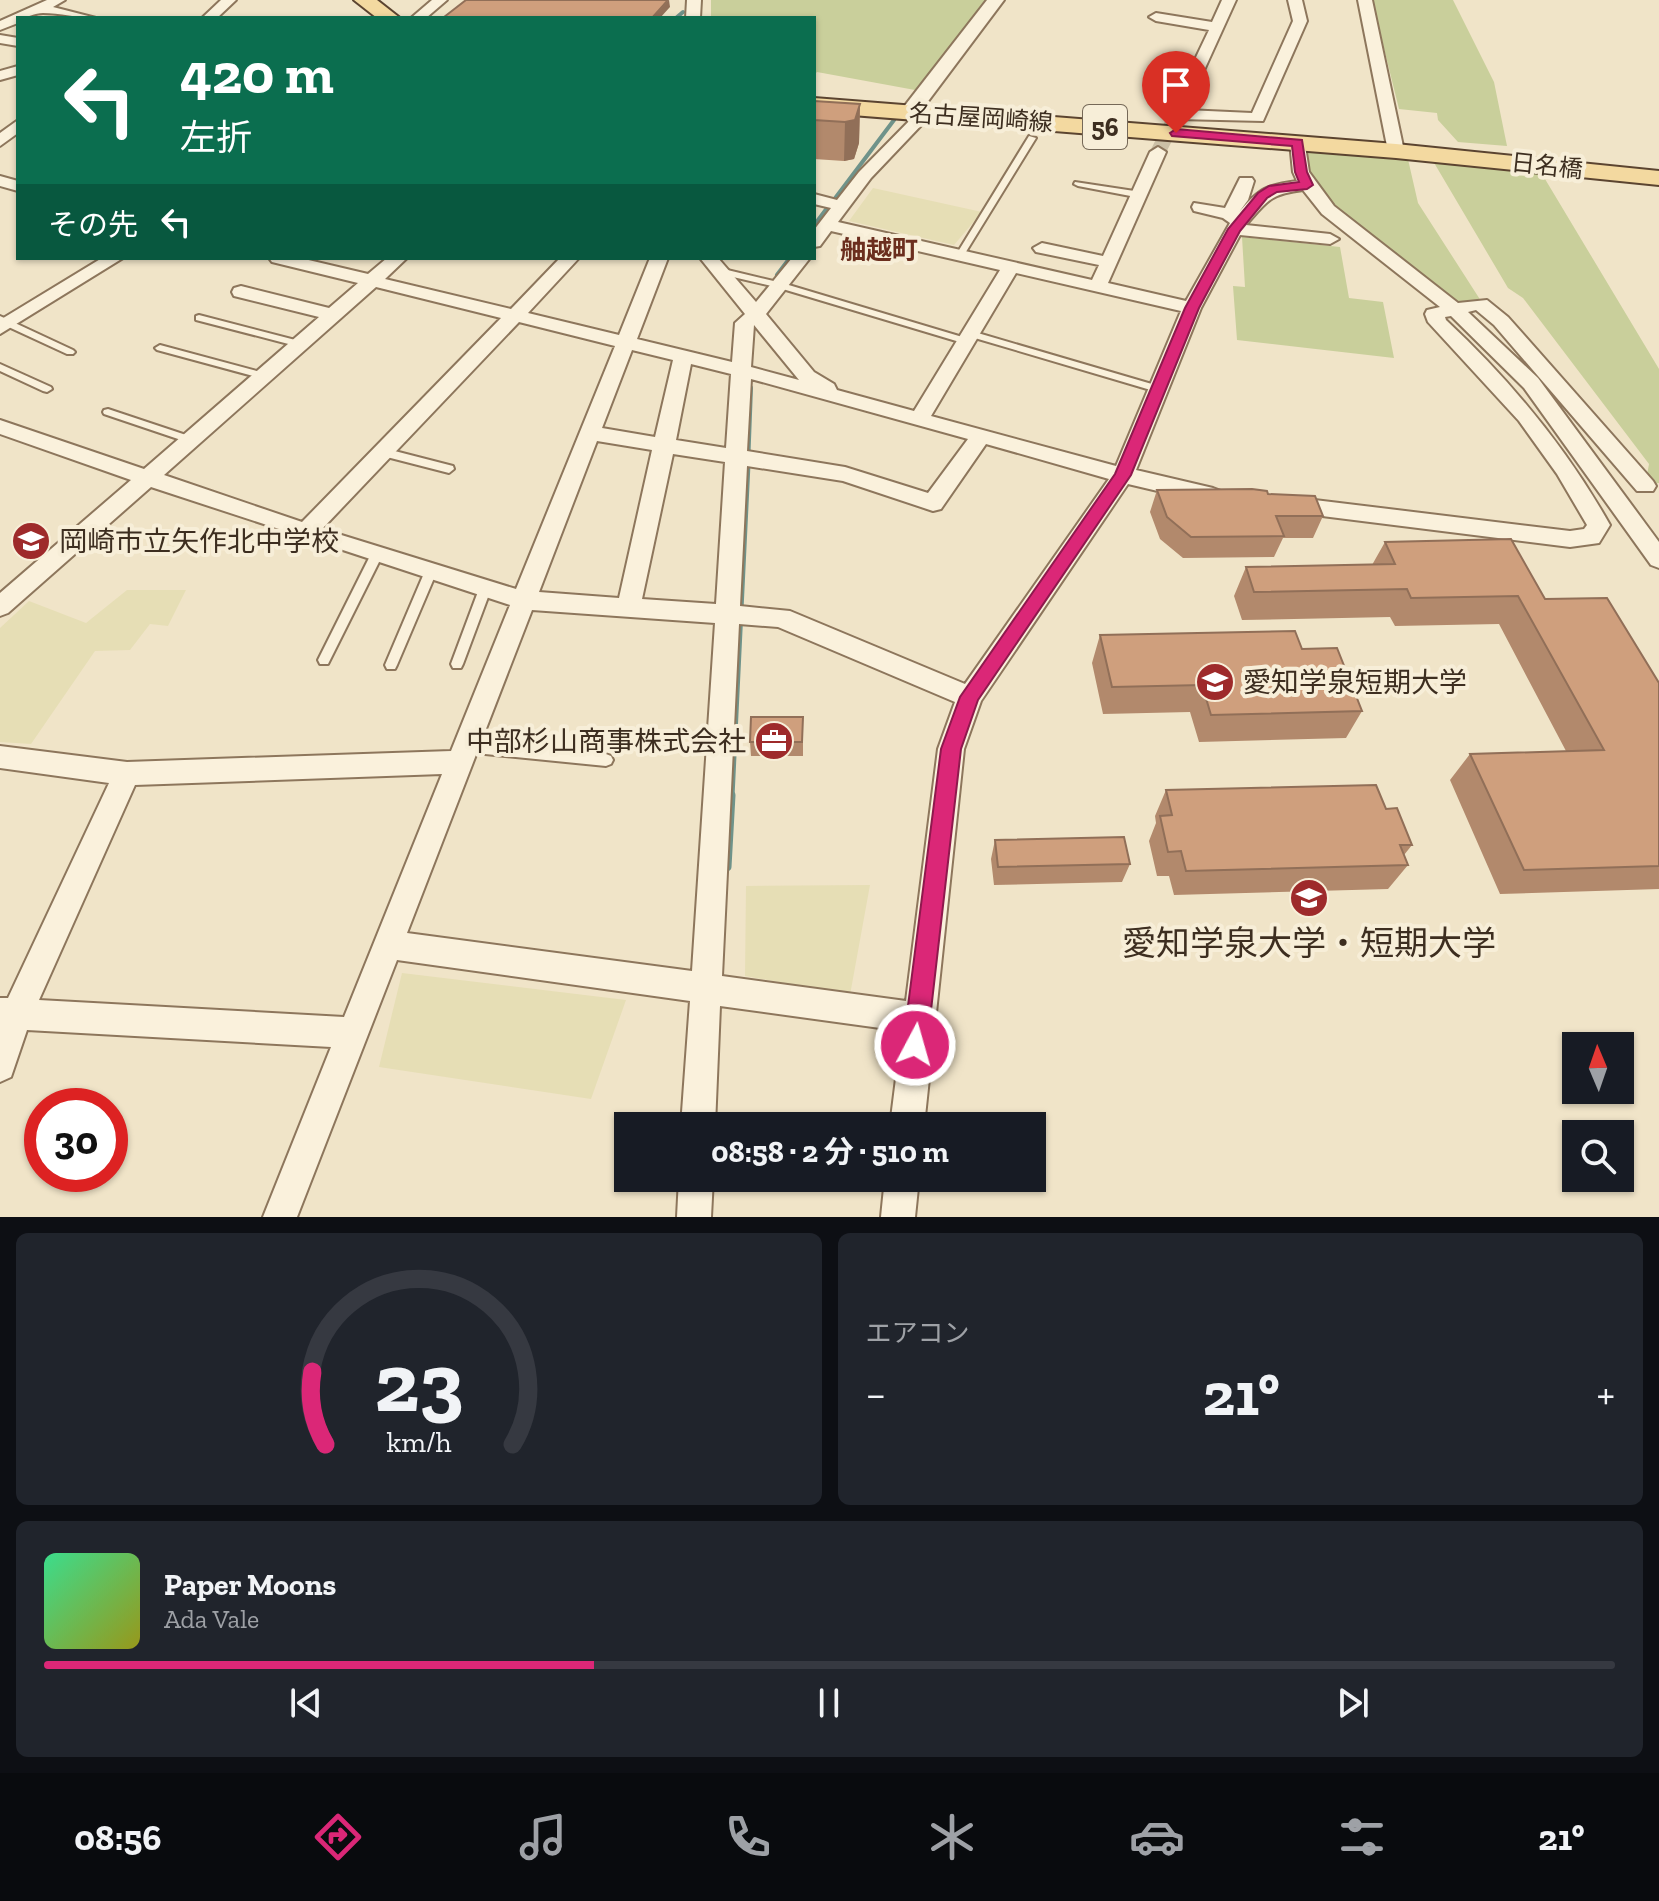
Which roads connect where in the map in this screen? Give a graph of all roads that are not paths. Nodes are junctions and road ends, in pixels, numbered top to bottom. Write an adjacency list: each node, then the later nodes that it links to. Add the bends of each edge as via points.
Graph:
1 (58, 0): 8 (street)
2 (229, 0): 11 (street)
3 (364, 0): 12 (main road)
4 (440, 0): 13 (street)
5 (996, 0): 18 (street)
6 (1229, 0): 16 (street)
7 (1295, 0): 16 (street, via 1300,21 1258,118 1177,114)
8 (35, 4): 10 (street); 15 (street)
9 (1365, 4): 22 (street)
10 (81, 16)
11 (211, 16)
12 (387, 16)
13 (420, 16)
14 (1156, 17): 16 (street)
15 (0, 26)
16 (1217, 27)
17 (816, 105): 18 (main road, 名古屋岡崎線 / 56)
18 (917, 113): 20 (main road, 名古屋岡崎線 / 56); 32 (street)
19 (1032, 138): 39 (lane)
20 (1298, 142): 22 (main road, 名古屋岡崎線 / 56); 29 (street)
21 (8, 143): 23 (street)
22 (1396, 151): 25 (main road, 名古屋岡崎線 / 56)
23 (0, 152)
24 (1158, 152): 30 (street)
25 (1436, 155): 26 (main road, 日名橋 / 56)
26 (1659, 178)
27 (1246, 181): 34 (street)
28 (1078, 184): 30 (lane)
29 (1307, 185): 34 (street, via 1274,189); 54 (street, via 1328,210)
30 (1141, 195): 46 (street)
31 (816, 200): 32 (street)
32 (842, 206): 35 (street)
33 (1200, 207): 34 (street)
34 (1234, 222): 36 (street); 53 (street)
35 (828, 225): 37 (street); 39 (street)
36 (1330, 239)
37 (816, 240)
38 (1042, 248): 46 (street)
39 (960, 255): 48 (street)
40 (111, 260): 59 (street)
41 (286, 260): 49 (street)
42 (396, 260): 49 (street)
43 (568, 260): 56 (street)
44 (658, 260): 62 (street)
45 (799, 260): 50 (street)
46 (1108, 262): 51 (street)
47 (714, 264): 50 (lane); 57 (street)
48 (1011, 267): 51 (street); 60 (street)
49 (372, 281): 55 (street); 56 (street)
50 (779, 285): 57 (street); 60 (lane)
51 (1097, 288): 53 (street)
52 (241, 292): 55 (street)
53 (1192, 308): 70 (street)
54 (1453, 308): 84 (street, via 1480,304 1501,321); 86 (street, via 1434,314 1437,322 1543,433 1599,525 1591,537 1570,539); 89 (street, via 1531,383)
55 (333, 315): 61 (street)
56 (514, 315): 62 (street); 79 (street)
57 (754, 316): 67 (street, via 744,323); 71 (street, via 807,376)
58 (199, 318): 61 (lane)
59 (3, 323): 64 (lane)
60 (968, 338): 70 (lane); 73 (street)
61 (300, 344): 68 (street)
62 (625, 344): 65 (street); 75 (street)
63 (160, 348): 68 (lane)
64 (70, 352)
65 (683, 357): 67 (street); 78 (street)
66 (0, 367): 69 (lane)
67 (740, 370): 71 (street); 80 (street)
68 (264, 376): 77 (street)
69 (47, 389)
70 (1158, 389): 82 (street)
71 (877, 409): 73 (street)
72 (108, 412): 77 (lane)
73 (919, 419): 76 (street)
74 (0, 427): 83 (street)
75 (588, 433): 78 (street); 92 (street)
76 (981, 436): 80 (street, via 933,503 845,474); 82 (street)
77 (191, 440): 83 (street)
78 (664, 445): 80 (street); 93 (street)
79 (383, 452): 81 (lane); 87 (street)
80 (736, 457): 95 (street)
81 (449, 469)
82 (1123, 475): 85 (street); 99 (street)
83 (147, 478): 87 (street); 94 (street)
84 (1645, 486)
85 (1230, 498)
86 (1261, 502)
87 (306, 532): 88 (street)
88 (377, 554): 90 (street); 96 (lane)
89 (1659, 559)
90 (431, 571): 91 (street); 98 (lane)
91 (485, 589): 92 (street); 97 (lane)
92 (522, 600): 93 (street); 100 (street)
93 (629, 606): 95 (street)
94 (0, 607)
95 (730, 615): 99 (street, via 781,618); 105 (street)
96 (324, 660)
97 (457, 664)
98 (391, 665)
99 (970, 697): 107 (street, via 951,749)
100 (462, 754): 102 (lane); 103 (street); 104 (street)
101 (0, 757): 103 (street)
102 (606, 760)
103 (127, 774): 106 (street)
104 (386, 944): 105 (street); 108 (street)
105 (705, 989): 107 (street); 110 (street)
106 (8, 1013): 108 (street); 109 (street)
107 (918, 1018): 111 (street)
108 (353, 1033): 114 (street)
109 (0, 1066)
110 (699, 1112)
111 (908, 1112)
112 (695, 1192): 115 (street)
113 (901, 1192): 116 (street)
114 (280, 1217)
115 (694, 1217)
116 (898, 1217)

